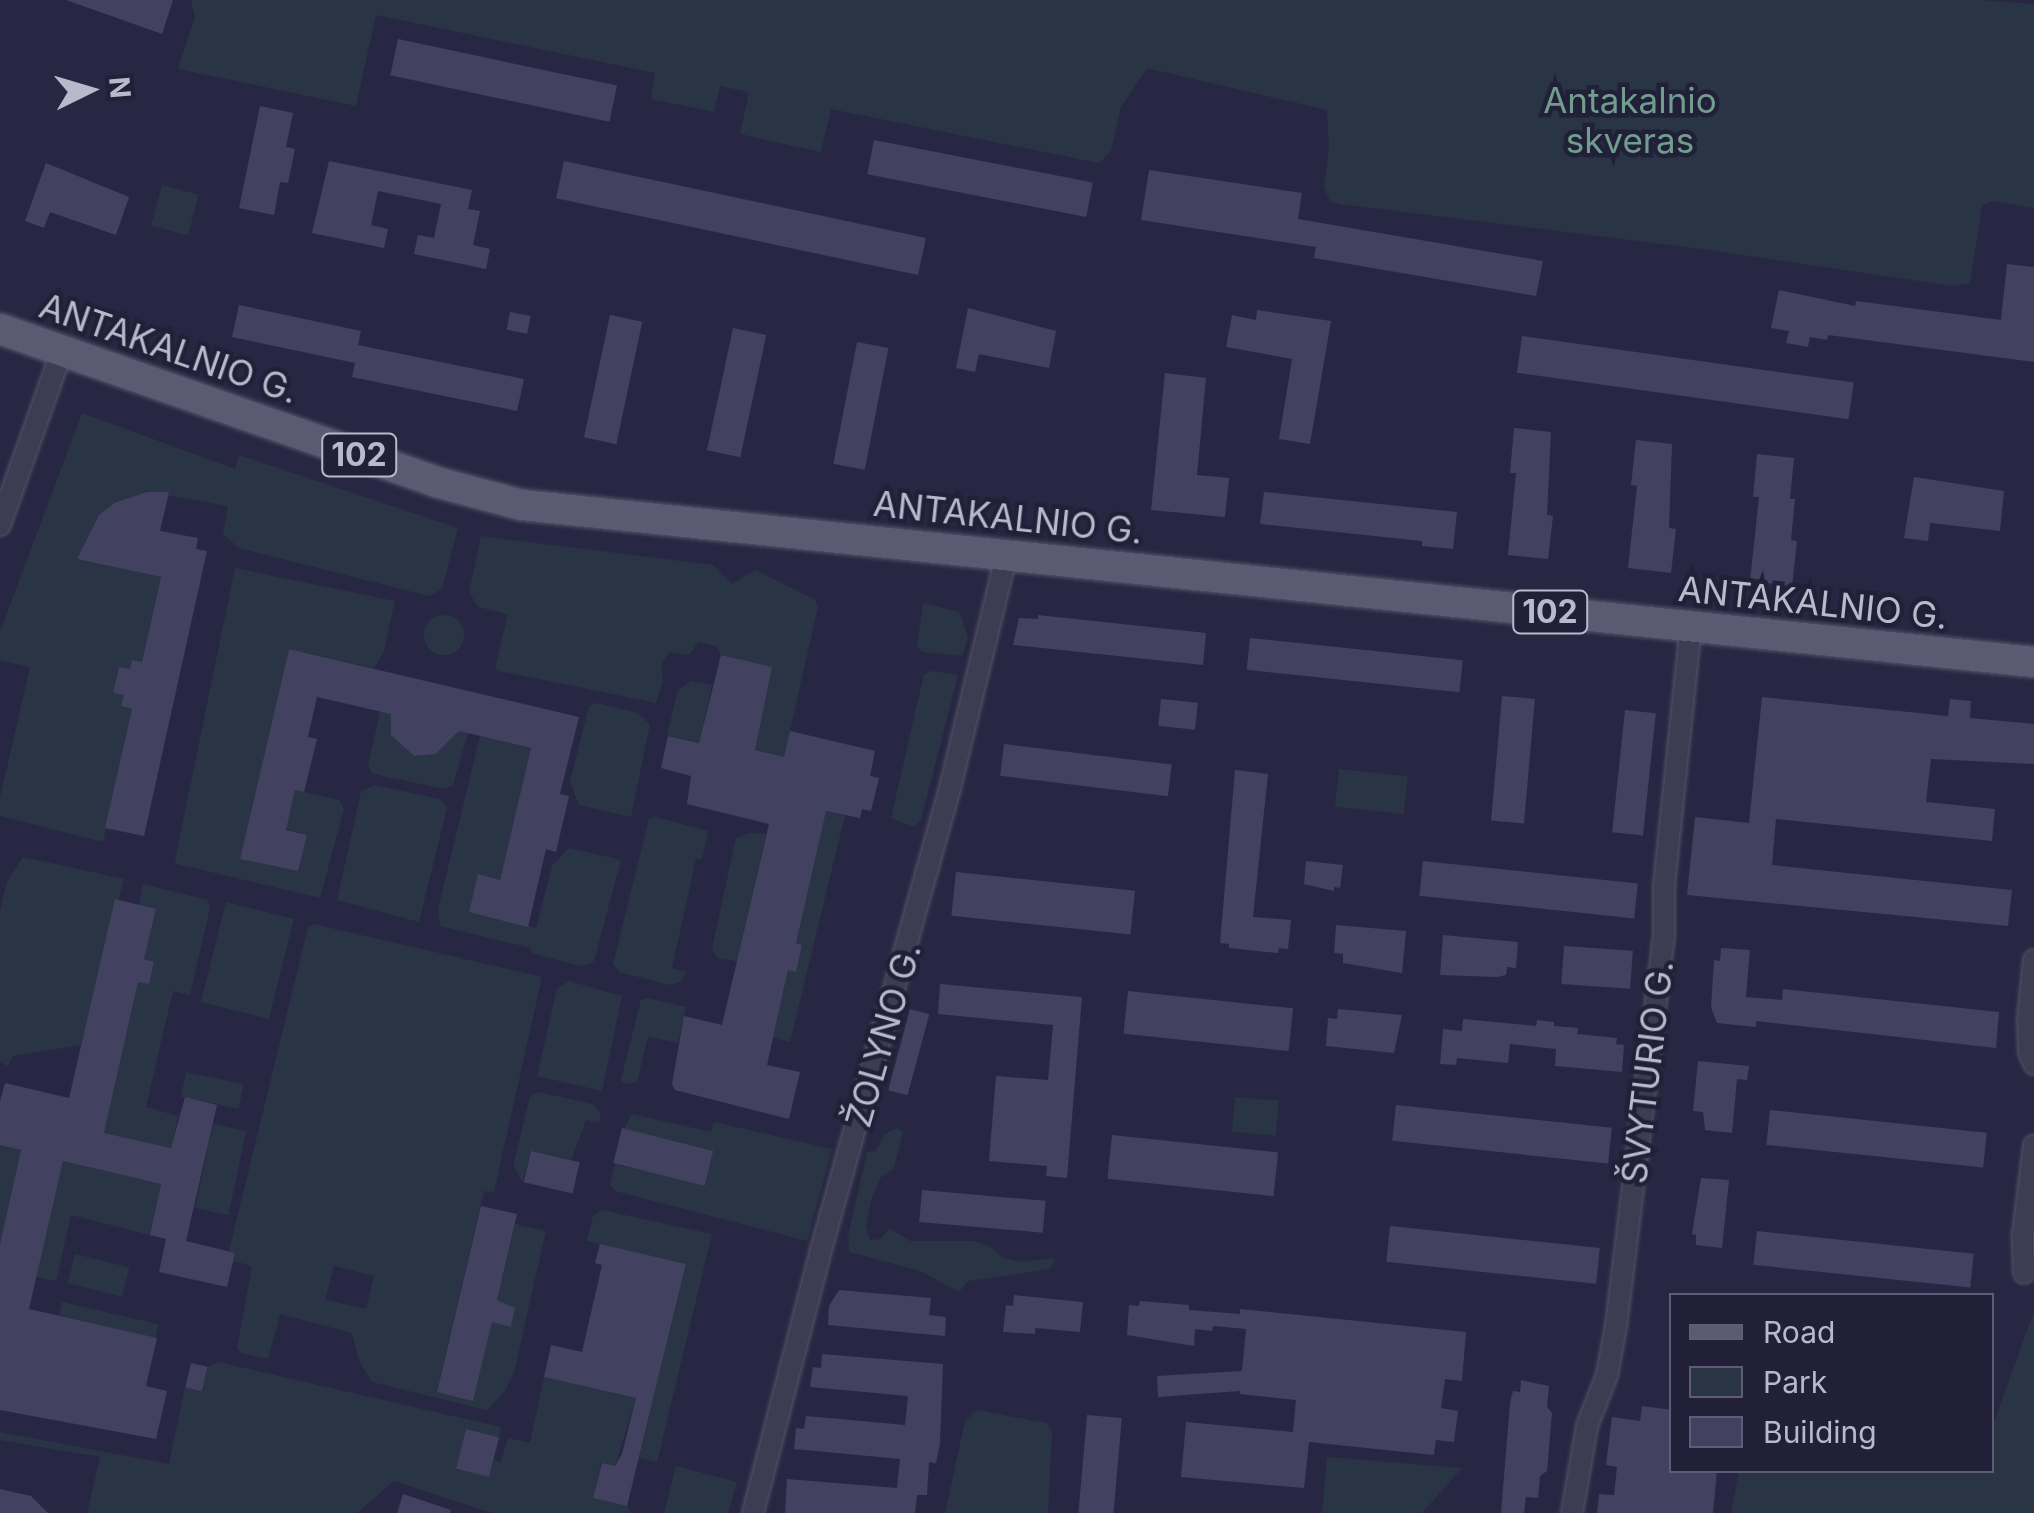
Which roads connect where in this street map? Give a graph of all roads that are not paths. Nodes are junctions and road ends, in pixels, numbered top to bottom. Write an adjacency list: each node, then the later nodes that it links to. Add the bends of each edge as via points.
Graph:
1 (0, 329): 2 (main road, ANTAKALNIO G. / 102)
2 (62, 351): 3 (street); 4 (main road, ANTAKALNIO G. / 102, via 436,482 522,505)
3 (0, 525)
4 (1006, 556): 5 (main road, ANTAKALNIO G. / 102); 11 (street, ŽOLYNO G., via 944,814)
5 (1691, 626): 6 (main road, ANTAKALNIO G. / 102); 12 (street, ŠVYTURIO G., via 1664,934 1616,1326 1607,1376 1587,1426)
6 (2034, 662)
7 (2034, 960): 8 (street, via 2028,1020)
8 (2034, 1064)
9 (2034, 1146): 10 (street)
10 (2024, 1273)
11 (753, 1513)
12 (1572, 1513)

